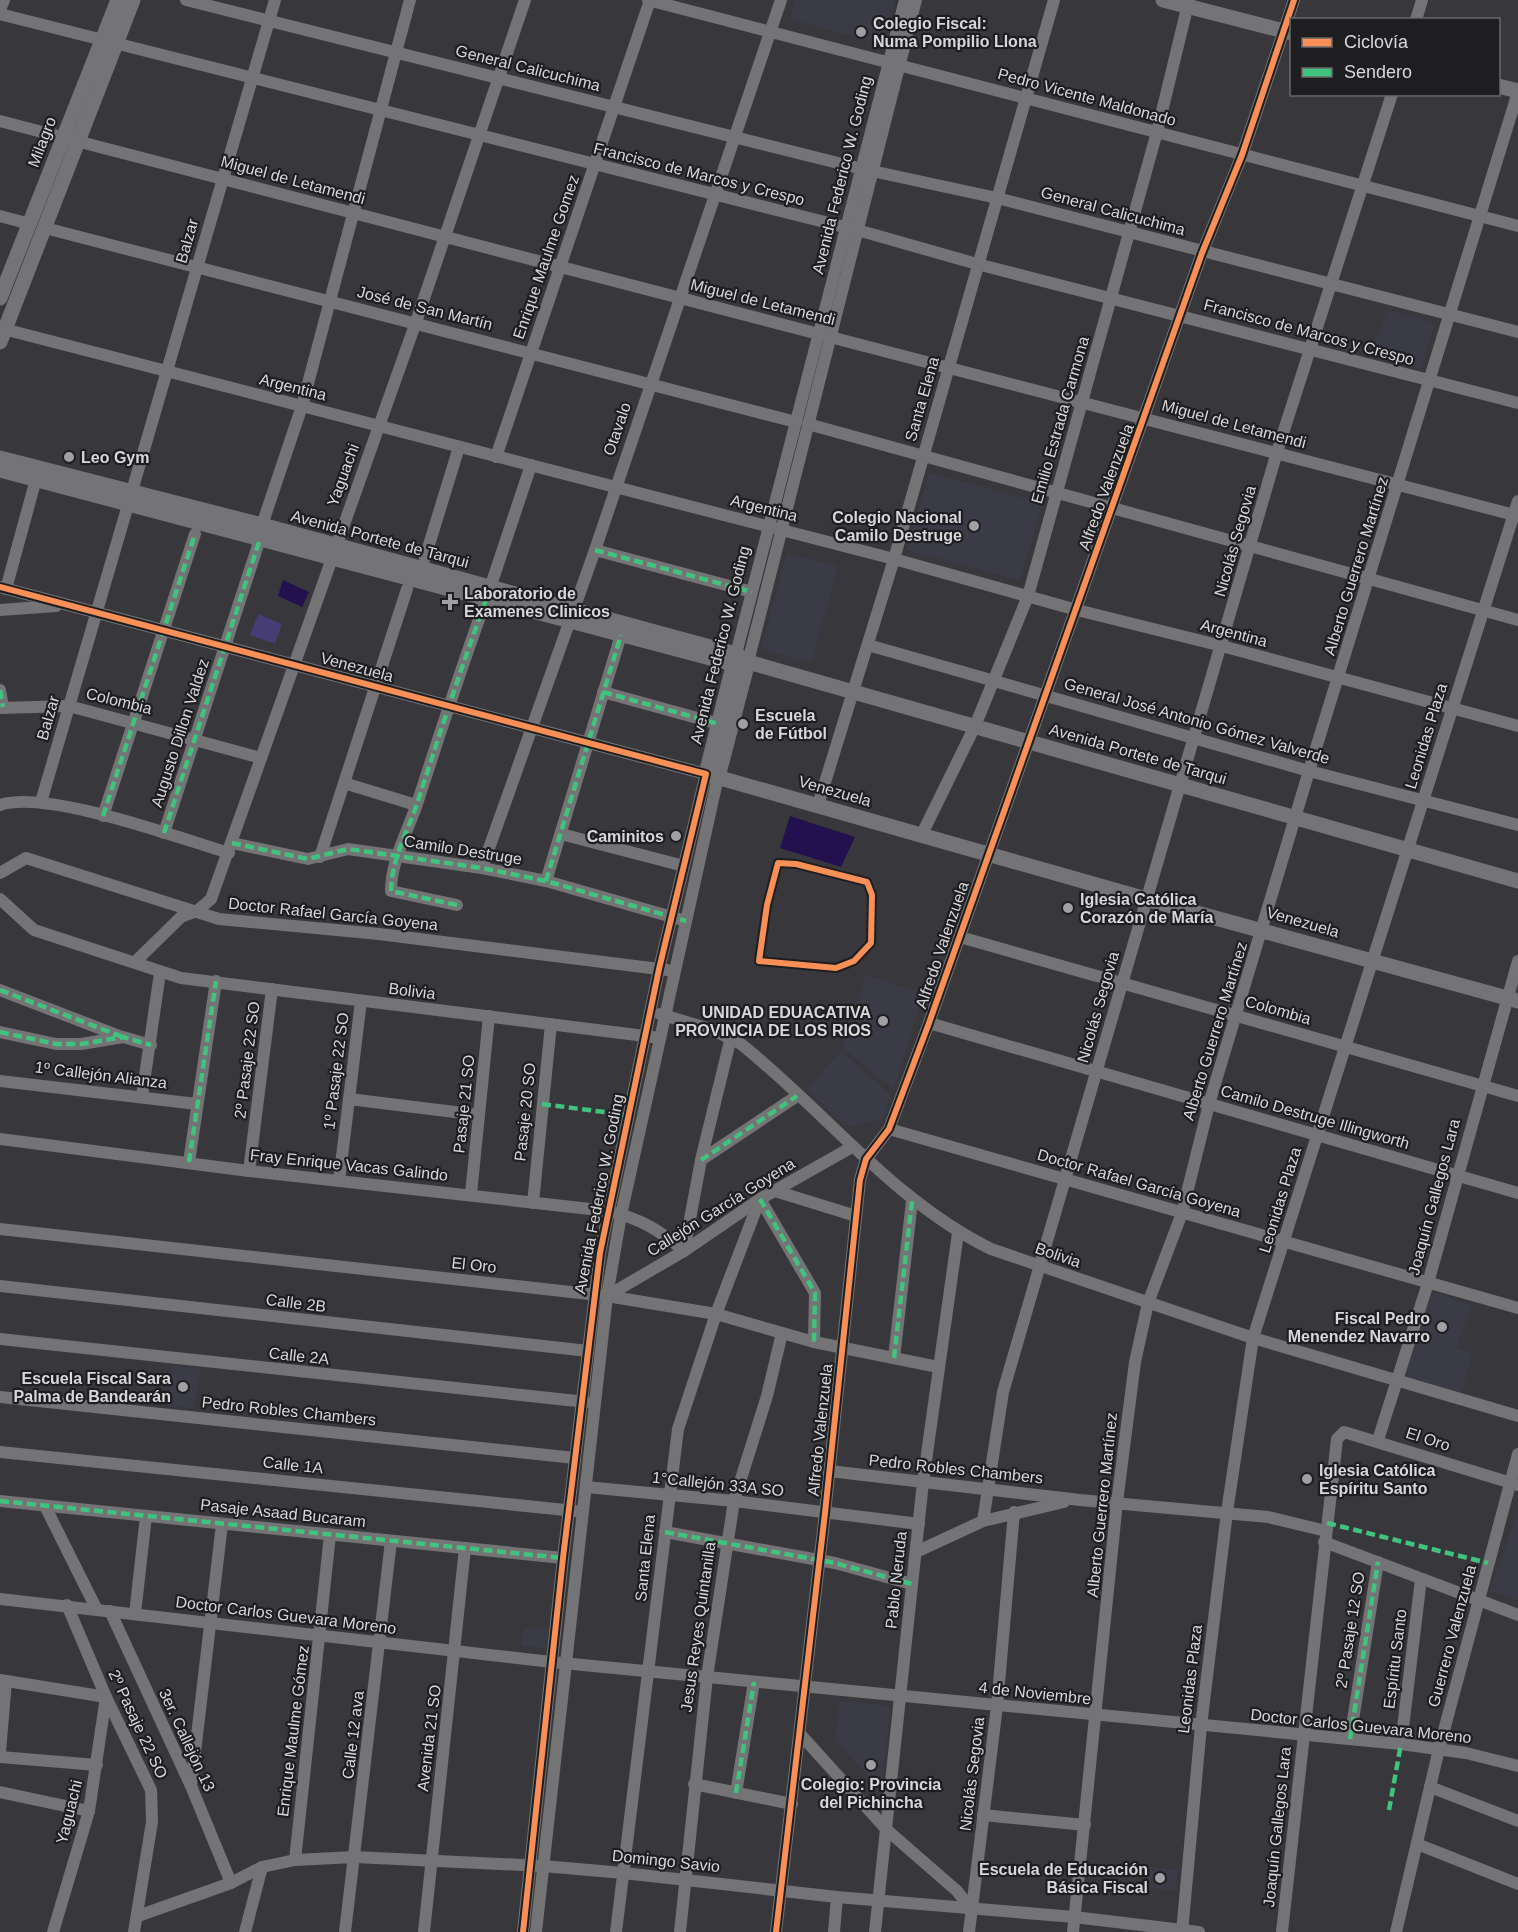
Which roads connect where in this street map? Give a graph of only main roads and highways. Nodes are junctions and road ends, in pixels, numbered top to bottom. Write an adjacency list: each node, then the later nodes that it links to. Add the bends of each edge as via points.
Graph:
1 (118, 0): 6 (main road, Milagro)
2 (133, 0): 6 (main road, Milagro)
3 (1163, 0): 4 (main road)
4 (1188, 3): 5 (main road)
5 (1287, 32)
6 (109, 41): 9 (main road, Milagro)
7 (1500, 87): 8 (main road)
8 (1518, 92)
9 (37, 226): 10 (main road, Milagro); 11 (main road)
10 (0, 298)
11 (2, 333)
12 (0, 458): 14 (main road, Avenida Portete de Tarqui)
13 (0, 470): 14 (main road, Avenida Portete de Tarqui)
14 (130, 498): 15 (main road, Avenida Portete de Tarqui)
15 (571, 616): 16 (main road, Avenida Portete de Tarqui); 16 (main road, Avenida Portete de Tarqui, via 621,635)
16 (739, 660): 17 (main road, Avenida Federico W. Goding); 17 (main road, Avenida Federico W. Goding, via 719,724); 18 (main road, Avenida Portete de Tarqui)
17 (712, 776): 19 (main road, Venezuela)
18 (1518, 881)
19 (1513, 1000)

